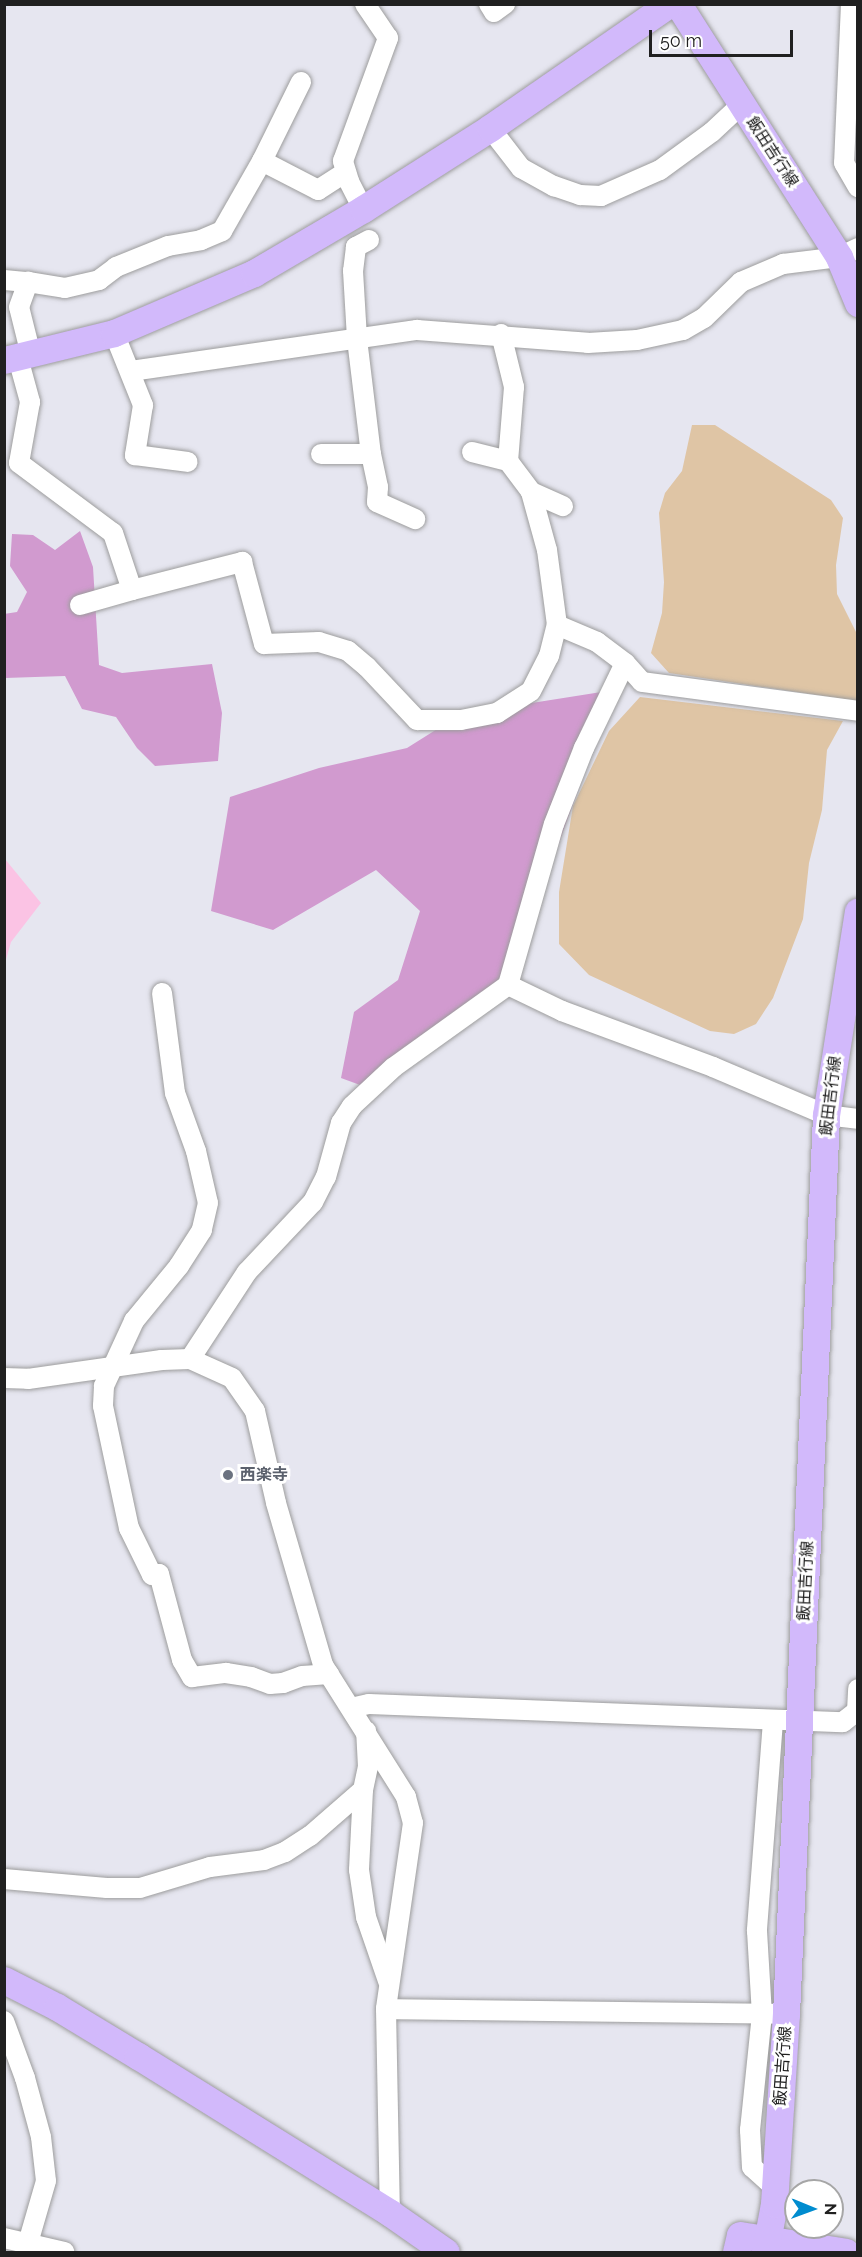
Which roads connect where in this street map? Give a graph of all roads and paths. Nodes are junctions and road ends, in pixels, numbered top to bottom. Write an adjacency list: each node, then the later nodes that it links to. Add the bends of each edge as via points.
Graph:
1 (365, 4): 11 (street, via 388,38 343,162)
2 (489, 4): 3 (street, via 494,12)
3 (505, 4)
4 (669, 4): 9 (main road)
5 (678, 4): 8 (main road, 飯田吉行線)
6 (851, 4): 12 (street, via 844,163)
7 (302, 82): 10 (street)
8 (742, 104): 9 (street, via 712,132 660,170 602,195 580,195 521,168); 15 (main road, 飯田吉行線)
9 (490, 128): 13 (main road)
10 (262, 161): 11 (street, via 318,190); 17 (street, via 222,231 157,250 116,267 99,280 65,288)
11 (346, 172): 13 (street)
12 (858, 187)
13 (363, 209): 19 (main road, via 254,273)
14 (369, 240): 21 (street, via 356,247 353,271)
15 (848, 252): 18 (main road, 飯田吉行線); 20 (street, via 783,264 741,282 704,318 683,330 637,340 588,343)
16 (4, 280): 17 (street)
17 (28, 282): 22 (street, via 19,307)
18 (858, 303)
19 (114, 333): 22 (main road); 23 (street, via 120,354)
20 (501, 334): 21 (street, via 417,330); 27 (street, via 514,387)
21 (357, 339): 23 (street); 26 (street)
22 (18, 357): 32 (street, via 30,402 20,463 113,533)
23 (131, 371): 28 (street, via 143,405 135,455)
24 (472, 452): 27 (street)
25 (321, 454): 26 (street)
26 (371, 454): 31 (street, via 377,502)
27 (508, 461): 29 (street)
28 (188, 462)
29 (531, 492): 30 (street); 34 (street, via 547,550)
30 (563, 506)
31 (415, 519)
32 (132, 590): 33 (street); 34 (street, via 242,562 264,644 319,642 348,651 417,720 461,720 497,713 531,691 549,656)
33 (80, 605)
34 (557, 625): 35 (street, via 597,642)
35 (626, 663): 36 (street, via 642,682); 38 (street, via 584,748 554,825)
36 (858, 711)
37 (858, 910): 40 (main road, 飯田吉行線)
38 (508, 985): 40 (street, via 561,1011 713,1067); 42 (street, via 394,1067 352,1106 341,1123 326,1177 313,1202 247,1272)
39 (162, 993): 43 (street, via 175,1093 196,1151 207,1203 202,1230 179,1266 134,1321)
40 (826, 1115): 41 (street); 48 (main road, 飯田吉行線)
41 (858, 1119)
42 (189, 1359): 43 (street); 45 (street, via 232,1378 255,1411 276,1503 323,1665)
43 (111, 1367): 44 (street, via 28,1379); 45 (street, via 104,1386 103,1406 129,1528 152,1575 159,1574 182,1660 192,1677 226,1673 270,1684)
44 (4, 1378)
45 (329, 1674): 47 (street)
46 (858, 1689): 48 (street, via 857,1711 843,1722)
47 (351, 1708): 48 (street, via 369,1704); 49 (street)
48 (786, 1721): 55 (main road, 飯田吉行線)
49 (366, 1731): 50 (street, via 368,1767); 53 (street, via 406,1797 414,1823)
50 (363, 1790): 51 (street, via 310,1836 264,1860 210,1867 140,1888); 53 (street, via 359,1870 366,1917)
51 (4, 1879)
52 (4, 1980): 57 (main road, via 57,2007)
53 (390, 1985): 54 (street)
54 (386, 2009): 55 (street); 57 (street)
55 (774, 2014): 59 (main road, 飯田吉行線, via 775,2188)
56 (4, 2021): 60 (street, via 25,2078 46,2181)
57 (390, 2213): 62 (main road)
58 (4, 2238): 60 (street)
59 (766, 2246): 63 (main road, via 740,2235); 64 (main road)
60 (30, 2248): 61 (street)
61 (64, 2253)
62 (446, 2253)
63 (736, 2253)
64 (846, 2253)

